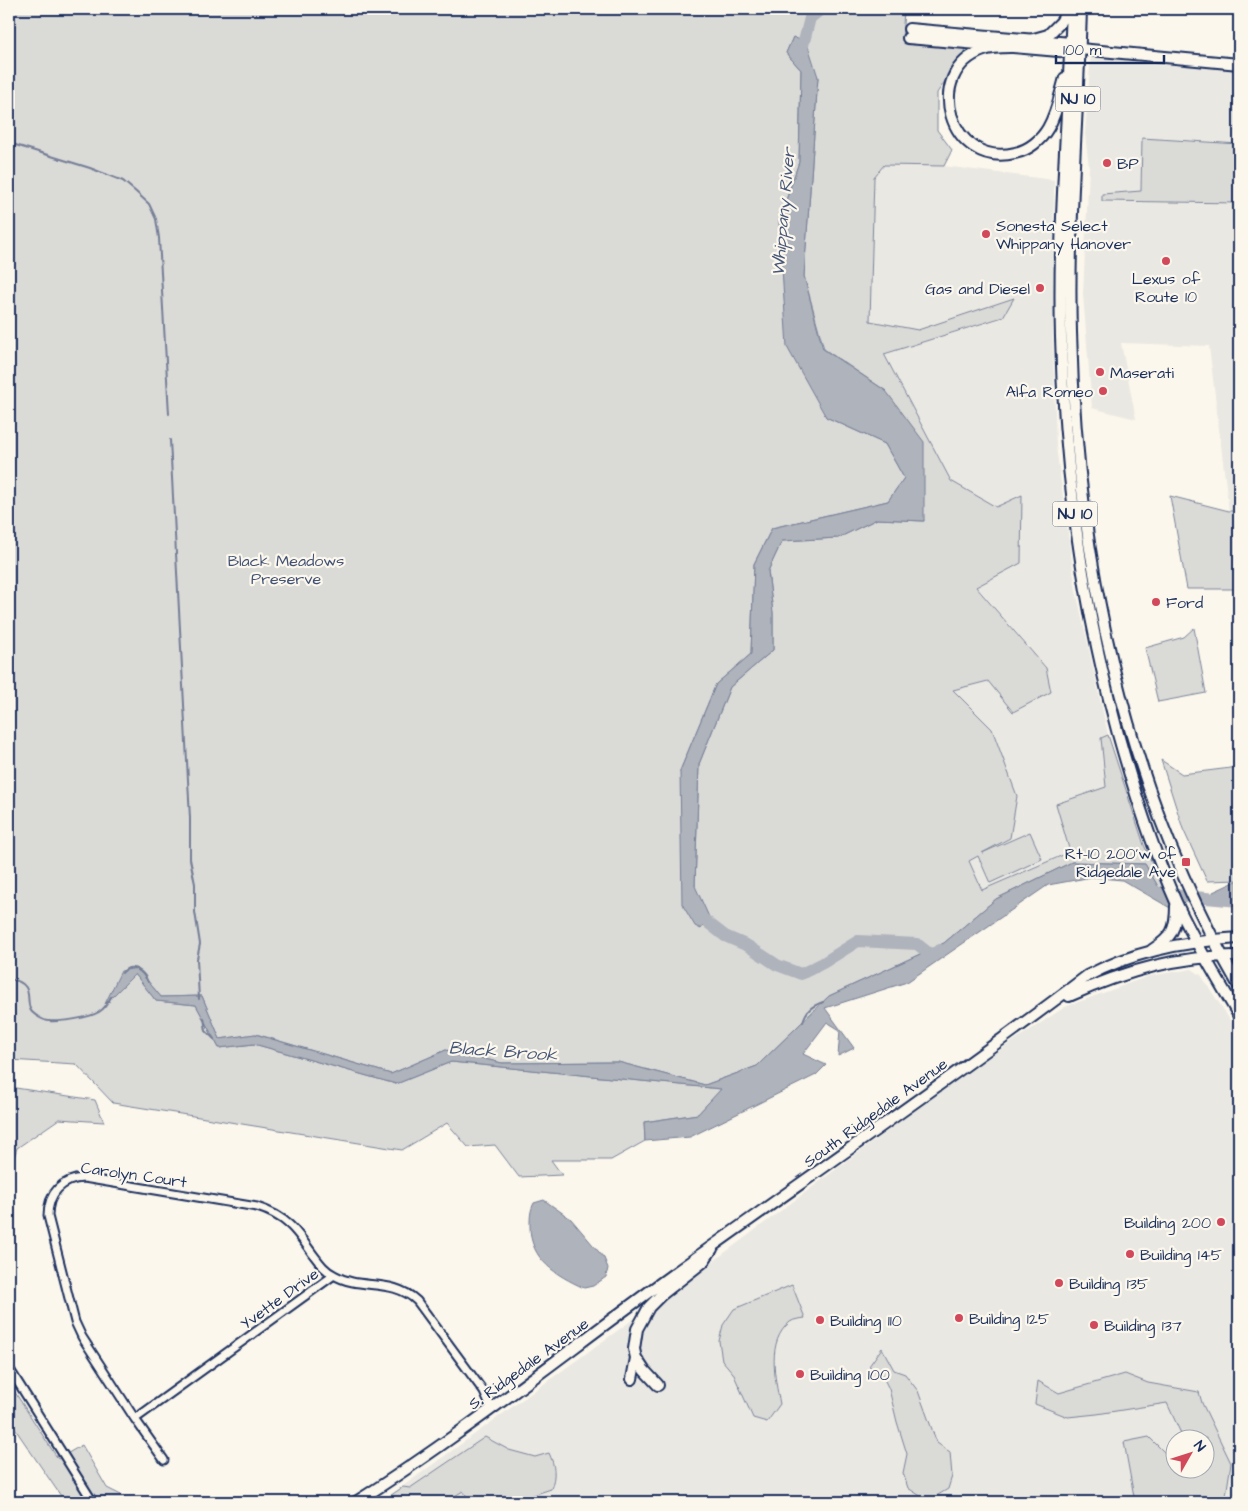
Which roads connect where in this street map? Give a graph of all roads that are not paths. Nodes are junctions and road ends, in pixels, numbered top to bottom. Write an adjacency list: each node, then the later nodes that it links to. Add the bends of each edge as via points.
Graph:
1 (1070, 9): 3 (main road, via 1048,35); 5 (main road, NJ 10)
2 (1082, 9): 5 (main road, NJ 10)
3 (1030, 40): 4 (main road, via 909,33); 5 (main road)
4 (1010, 47): 5 (main road); 5 (main road, via 984,50 970,57 957,71 950,89 949,109 961,136 976,148 1005,155 1028,148 1043,135 1053,118)
5 (1073, 51): 6 (main road); 7 (main road, NJ 10, via 1061,272 1062,373 1069,461 1084,584 1096,648 1141,813); 9 (main road, NJ 10, via 1072,383 1082,494 1096,588 1112,661 1146,779 1176,861)
6 (1239, 64)
7 (1176, 902): 10 (main road, NJ 10); 11 (main road, via 1173,932)
8 (1239, 938): 9 (main road, South Ridgedale Avenue)
9 (1213, 939): 10 (main road, South Ridgedale Avenue); 12 (main road, NJ 10)
10 (1197, 942): 11 (main road, South Ridgedale Avenue); 14 (main road, NJ 10)
11 (1152, 950): 16 (main road, South Ridgedale Avenue, via 1087,976)
12 (1222, 956): 13 (main road, South Ridgedale Avenue); 14 (main road, South Ridgedale Avenue); 15 (main road, NJ 10)
13 (1239, 956)
14 (1205, 958): 16 (main road, South Ridgedale Avenue, via 1118,975); 17 (main road, NJ 10)
15 (1239, 986)
16 (1052, 1004): 18 (main road, South Ridgedale Avenue)
17 (1239, 1016)
18 (715, 1244): 20 (main road, via 703,1262 649,1307 637,1329); 24 (main road, S. Ridgedale Avenue)
19 (334, 1276): 24 (street, Yvette Drive, via 391,1286 412,1295 484,1392); 25 (street, Yvette Drive); 25 (street, Carolyn Court, via 321,1265 296,1230 268,1210 84,1178 62,1184 53,1194 48,1216 75,1322)
20 (636, 1358): 22 (main road); 23 (main road)
21 (9, 1368): 27 (street)
22 (632, 1379)
23 (658, 1385)
24 (491, 1408): 28 (main road, S. Ridgedale Avenue)
25 (135, 1419): 26 (street, Carolyn Court)
26 (164, 1460)
27 (93, 1502)
28 (356, 1502)

